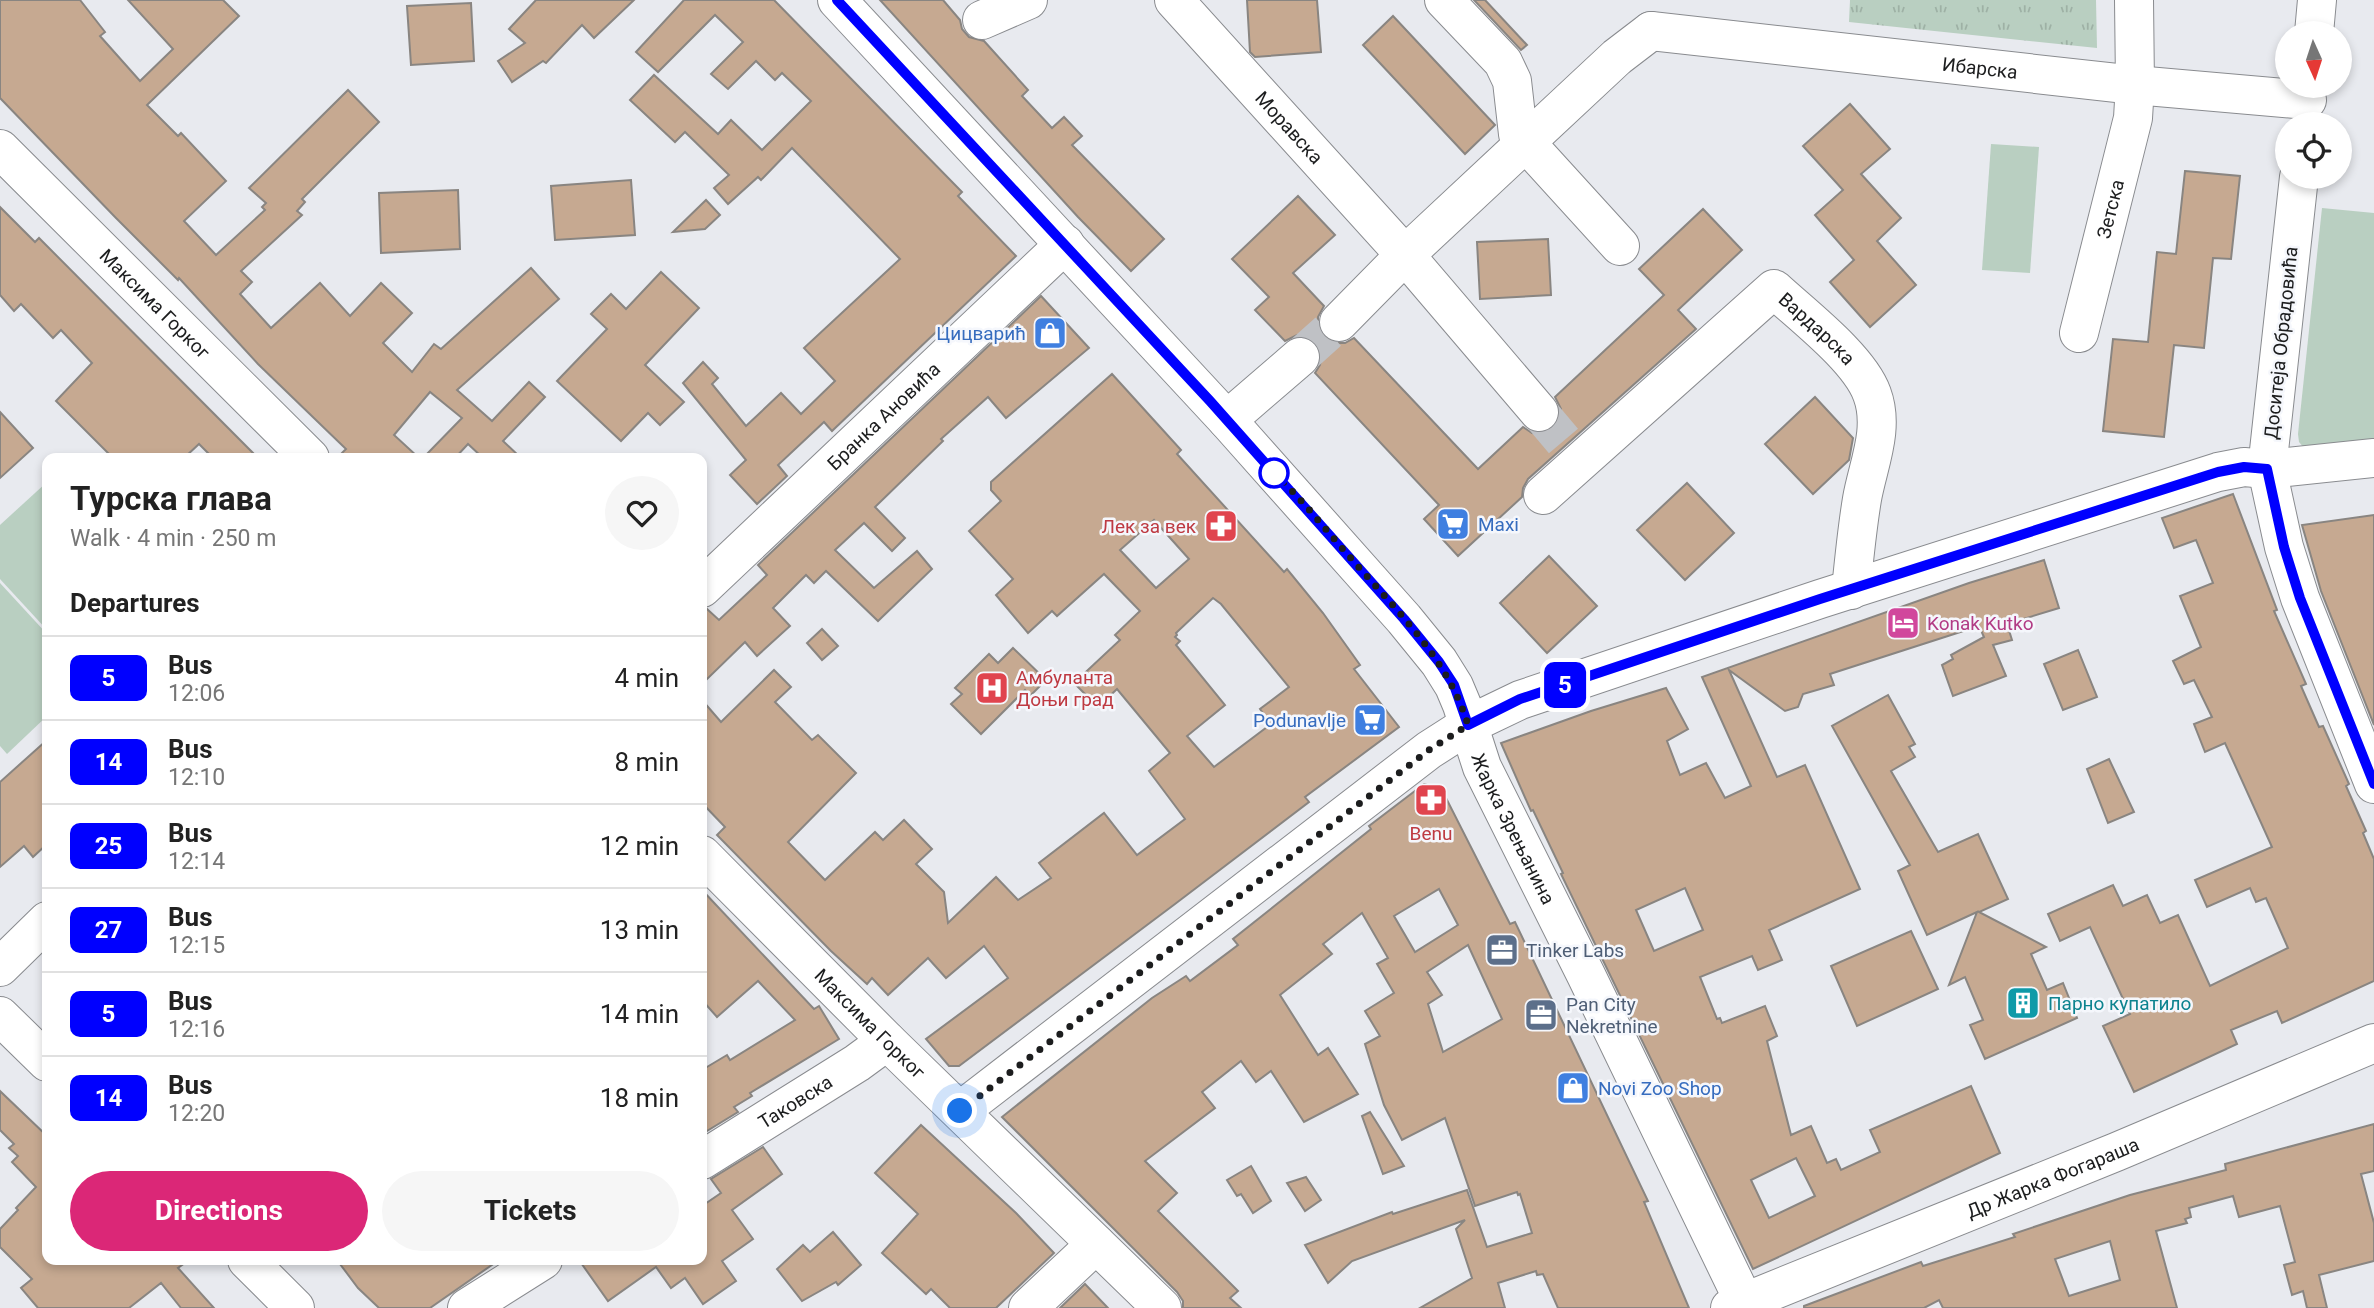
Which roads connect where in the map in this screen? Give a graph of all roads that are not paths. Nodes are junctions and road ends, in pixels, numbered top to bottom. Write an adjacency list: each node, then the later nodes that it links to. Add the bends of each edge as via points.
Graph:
1 (836, 0): 15 (street, Жарка Зрењанина)
2 (1028, 0): 8 (street)
3 (1174, 0): 17 (street, Моравска)
4 (1444, 0): 12 (street, via 1503,61 1512,81 1518,134)
5 (2134, 0): 10 (street, Зетска)
6 (2318, 0): 9 (street)
7 (1653, 15): 10 (street, Ибарска); 12 (street, via 1617,57)
8 (982, 20)
9 (2315, 21)
10 (2135, 85): 11 (street, Ибарска); 19 (street, Зетска, via 2133,118)
11 (2306, 103)
12 (1525, 143): 16 (street); 17 (street)
13 (0, 149): 23 (street, Максима Горког)
14 (2298, 189): 25 (street, Доситеја Обрадовића)
15 (1065, 244): 22 (street, Жарка Зрењанина); 27 (street, Бранка Ановића)
16 (1620, 246)
17 (1405, 255): 18 (street); 21 (street, Моравска)
18 (1339, 322)
19 (2080, 333)
20 (1300, 358): 22 (street)
21 (1538, 412)
22 (1227, 420): 29 (street, Жарка Зрењанина, via 1439,662 1454,685)
23 (305, 453)
24 (2374, 458): 25 (street)
25 (2267, 469): 28 (street, via 2218,472); 30 (street, Доситеја Обрадовића, via 2300,598)
26 (1543, 495): 28 (street, Вардарска, via 1576,456 1774,289 1859,370 1873,395 1875,453 1862,497)
27 (707, 583)
28 (1851, 590): 29 (street, via 1520,699)
29 (1468, 725): 38 (street, via 1429,750); 43 (street, Жарка Зрењанина, via 1482,767 1586,975)
30 (2374, 784)
31 (707, 860): 35 (street, Максима Горког)
32 (42, 926): 33 (street)
33 (0, 967)
34 (0, 1016): 37 (street)
35 (887, 1041): 38 (street, Максима Горког); 39 (street, Таковска)
36 (2374, 1043): 43 (street, Др Жарка Фогараша)
37 (42, 1057)
38 (960, 1111): 40 (street, Максима Горког)
39 (707, 1157)
40 (1097, 1244): 46 (street); 47 (street, Максима Горког)
41 (252, 1265): 44 (street)
42 (535, 1265): 45 (street)
43 (1740, 1306)
44 (295, 1308)
45 (467, 1308)
46 (1028, 1308)
47 (1162, 1308)

